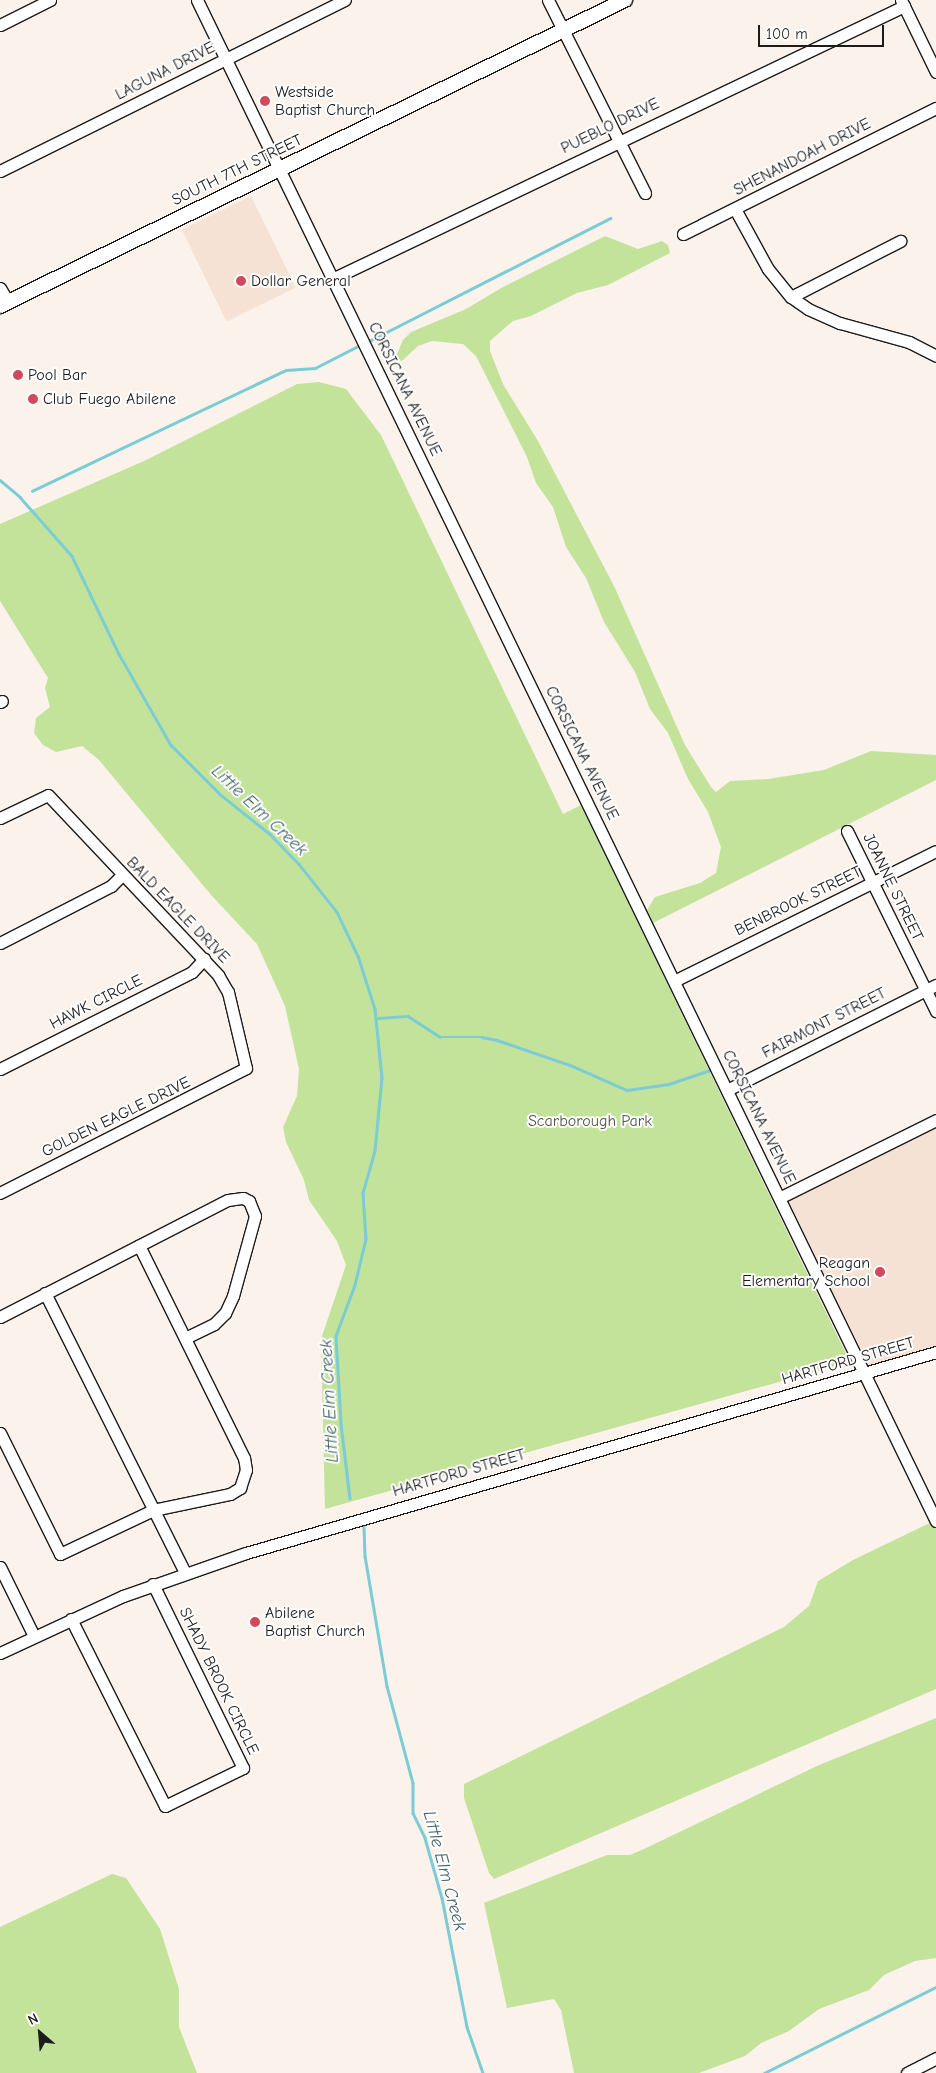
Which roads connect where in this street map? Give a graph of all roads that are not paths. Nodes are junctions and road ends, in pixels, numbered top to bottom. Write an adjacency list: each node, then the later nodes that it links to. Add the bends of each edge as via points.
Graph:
1 (50, 0): 7 (street)
2 (197, 0): 10 (street, CORSICANA AVENUE)
3 (345, 0): 10 (street, LAGUNA DRIVE)
4 (548, 0): 8 (street)
5 (625, 0): 8 (main road, SOUTH 7TH STREET)
6 (902, 3): 9 (street); 13 (street, PUEBLO DRIVE)
7 (0, 25)
8 (563, 30): 13 (street); 14 (main road, SOUTH 7TH STREET)
9 (932, 56): 11 (street)
10 (226, 58): 14 (street, CORSICANA AVENUE); 15 (street, LAGUNA DRIVE)
11 (936, 72)
12 (936, 108): 17 (street, SHENANDOAH DRIVE)
13 (619, 140): 16 (street); 20 (street, PUEBLO DRIVE)
14 (281, 169): 20 (street, CORSICANA AVENUE); 23 (main road, SOUTH 7TH STREET)
15 (0, 171)
16 (645, 193)
17 (735, 209): 18 (street, SHENANDOAH DRIVE); 22 (street, via 759,256)
18 (683, 234)
19 (900, 241): 22 (street)
20 (332, 279): 32 (street, CORSICANA AVENUE)
21 (0, 288): 23 (street)
22 (791, 297): 24 (street, via 821,315 897,337)
23 (4, 304)
24 (936, 356)
25 (0, 818): 28 (street, BALD EAGLE DRIVE, via 48,795)
26 (848, 831): 29 (street, JOANNE STREET)
27 (936, 851): 29 (street, BENBROOK STREET)
28 (122, 875): 30 (street, via 112,886); 31 (street, BALD EAGLE DRIVE)
29 (873, 882): 32 (street, BENBROOK STREET); 33 (street, JOANNE STREET)
30 (0, 943)
31 (204, 959): 35 (street, BALD EAGLE DRIVE, via 228,992); 36 (street, HAWK CIRCLE, via 192,972)
32 (674, 981): 37 (street, CORSICANA AVENUE)
33 (931, 988): 34 (street, JOANNE STREET); 37 (street, FAIRMONT STREET)
34 (936, 1011)
35 (246, 1068): 39 (street, GOLDEN EAGLE DRIVE)
36 (0, 1069)
37 (727, 1090): 40 (street, CORSICANA AVENUE)
38 (936, 1120): 40 (street)
39 (0, 1193)
40 (781, 1197): 46 (street, CORSICANA AVENUE)
41 (139, 1246): 42 (street); 44 (street); 44 (street, via 235,1198 249,1202 254,1208 255,1216 226,1313 214,1324)
42 (45, 1293): 43 (street); 48 (street)
43 (0, 1317)
44 (185, 1338): 48 (street, via 244,1458 244,1479 240,1488 230,1494)
45 (936, 1352): 46 (street, HARTFORD STREET)
46 (865, 1373): 49 (street, CORSICANA AVENUE); 51 (street, HARTFORD STREET)
47 (0, 1433): 48 (street, via 60,1554)
48 (153, 1510): 51 (street)
49 (936, 1521)
50 (0, 1567): 54 (street)
51 (185, 1573): 52 (street, HARTFORD STREET)
52 (154, 1584): 53 (street, HARTFORD STREET); 53 (street, SHADY BROOK CIRCLE, via 243,1768 165,1806)
53 (71, 1619): 54 (street, HARTFORD STREET)
54 (34, 1636): 55 (street, HARTFORD STREET)
55 (0, 1653)
56 (936, 2058): 57 (street)
57 (907, 2073)

